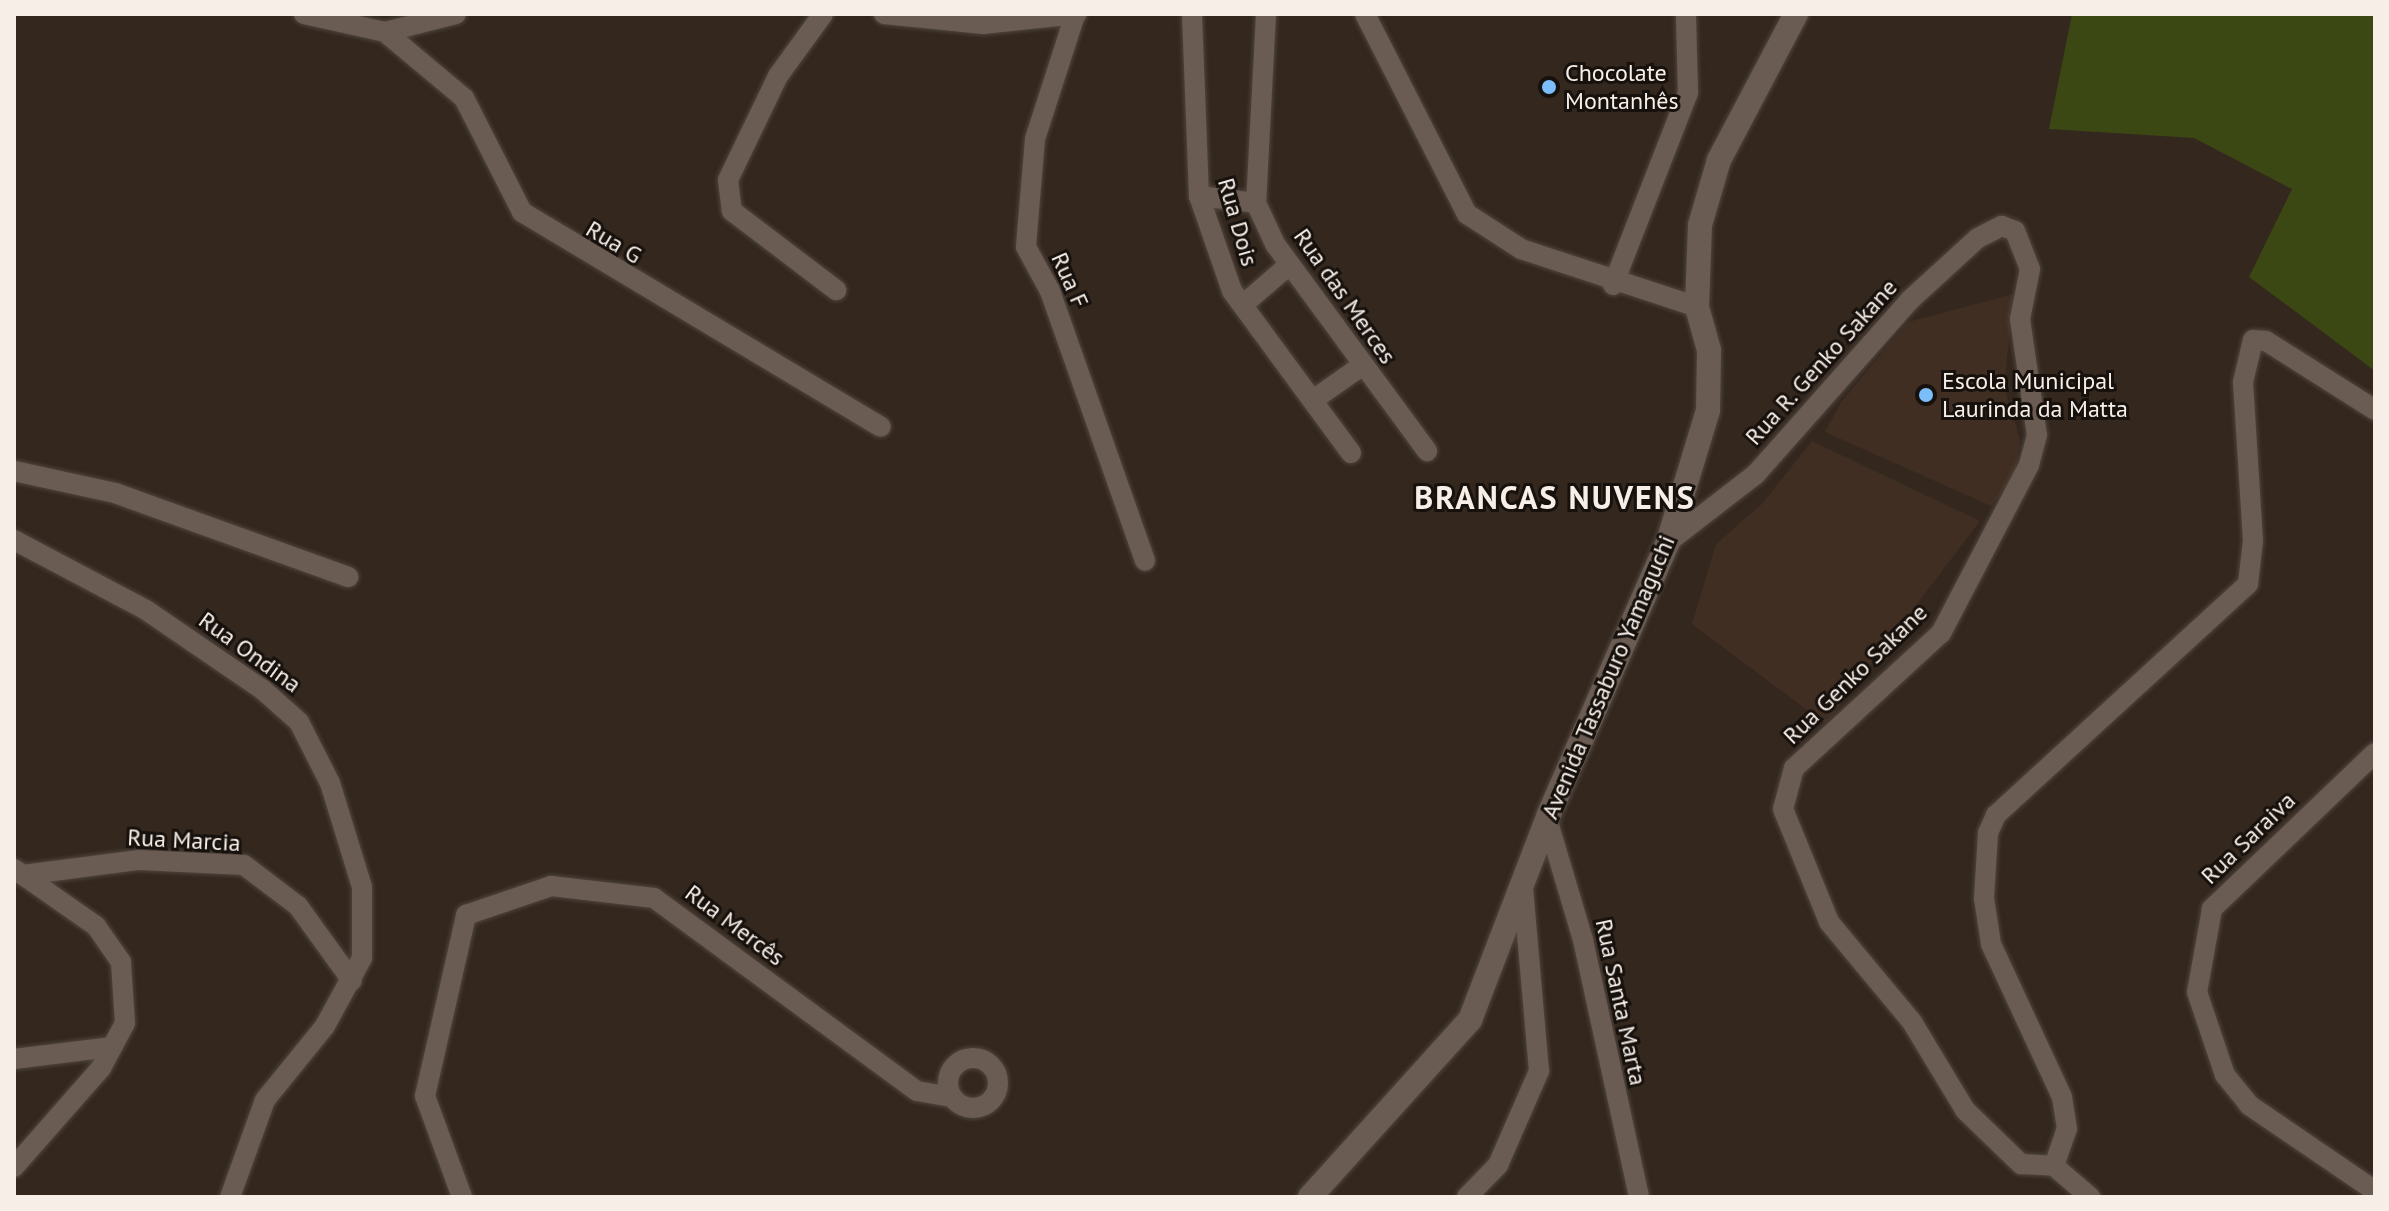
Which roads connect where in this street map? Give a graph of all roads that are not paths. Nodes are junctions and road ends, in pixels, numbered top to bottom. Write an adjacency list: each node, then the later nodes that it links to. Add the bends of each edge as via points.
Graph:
1 (304, 14): 11 (street)
2 (456, 14): 11 (street)
3 (823, 14): 17 (street, via 778,76 728,180 732,211)
4 (884, 14): 5 (street, via 983,24)
5 (1076, 14): 29 (street, Rua F, via 1035,139 1026,247 1050,291)
6 (1192, 14): 12 (street, Rua Dois)
7 (1266, 14): 13 (street)
8 (1365, 14): 16 (street, via 1467,214 1521,249)
9 (1686, 14): 16 (street, via 1688,93)
10 (1796, 14): 19 (street, Avenida Tassaburo Yamaguchi, via 1719,160 1700,225)
11 (385, 32): 23 (street, Rua G, via 464,98 522,212)
12 (1199, 196): 13 (street); 18 (street, Rua Dois, via 1232,291)
13 (1256, 203): 15 (street, Rua das Merces)
14 (2015, 231): 28 (street, Rua R. Genko Sakane, via 2002,226 1978,238 1910,300 1756,474); 39 (street, Rua Genko Sakane, via 2030,269 2020,319 2037,435 2029,465 1941,633 1794,768 1783,809 1829,922 1912,1022 1965,1110 2021,1164)
15 (1289, 265): 18 (street); 20 (street, Rua das Merces)
16 (1613, 285): 19 (street)
17 (836, 290)
18 (1245, 303): 21 (street, Rua Dois)
19 (1697, 307): 28 (street, Avenida Tassaburo Yamaguchi, via 1709,350 1708,410)
20 (1363, 365): 21 (street); 24 (street, Rua das Merces)
21 (1313, 400): 25 (street, Rua Dois)
22 (2375, 410): 39 (street, via 2266,341 2253,340 2243,382 2253,541 2248,584 1996,815 1988,833 1984,898 1991,944 2062,1097 2067,1129)
23 (881, 427)
24 (1427, 451)
25 (1351, 453)
26 (14, 471): 30 (street, via 115,493)
27 (14, 540): 35 (street, Rua Ondina, via 146,610 299,722 330,783 362,887 362,958)
28 (1668, 542): 32 (street, Avenida Tassaburo Yamaguchi)
29 (1145, 561)
30 (348, 577)
31 (2375, 753): 41 (street, Rua Saraiva, via 2212,909 2197,992 2225,1075 2249,1105)
32 (1547, 819): 34 (street, Avenida Tassaburo Yamaguchi); 46 (street, Rua Santa Marta, via 1583,940)
33 (18, 872): 35 (street, Rua Marcia, via 139,860 244,865 298,906); 36 (street, via 96,926 121,962 125,1023)
34 (1522, 881): 44 (street, Avenida Tassaburo Yamaguchi, via 1470,1020); 45 (street, via 1539,1071 1498,1165)
35 (352, 981): 42 (street, via 265,1100)
36 (112, 1047): 37 (street); 40 (street)
37 (14, 1059)
38 (952, 1097): 43 (street, Rua Mercês, via 917,1091 654,898 551,886 466,915 457,945 425,1096)
39 (2054, 1166): 47 (street)
40 (14, 1167)
41 (2375, 1191)
42 (230, 1197)
43 (462, 1197)
44 (1310, 1197)
45 (1467, 1197)
46 (1639, 1197)
47 (2090, 1197)

